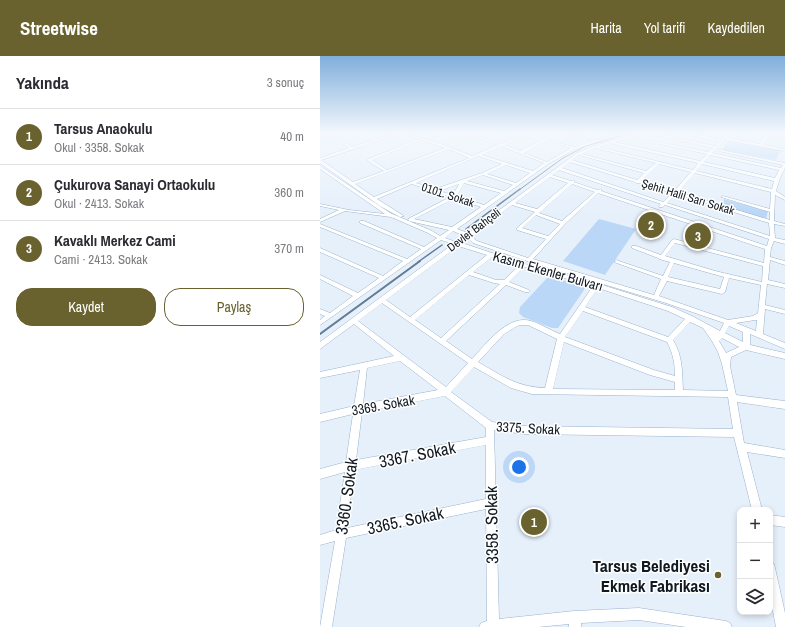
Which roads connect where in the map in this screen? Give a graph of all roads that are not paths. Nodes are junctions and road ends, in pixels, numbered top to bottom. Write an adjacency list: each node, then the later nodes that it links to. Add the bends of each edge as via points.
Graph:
1 (321, 161): 34 (street, Kasım Ekenler Bulvarı)
2 (370, 161): 23 (street)
3 (415, 161): 23 (street)
4 (467, 161): 33 (street)
5 (495, 161): 18 (street)
6 (541, 161): 16 (street)
7 (551, 161): 16 (street, Devlet Bahçeli)
8 (568, 161): 21 (street, Devlet Bahçeli)
9 (571, 161): 32 (street, Şehit Halil Sarı Sokak)
10 (602, 161): 26 (street)
11 (649, 161): 17 (street)
12 (695, 161): 15 (street)
13 (743, 161): 22 (street)
14 (767, 161): 19 (street)
15 (701, 162): 24 (street); 29 (street)
16 (547, 163): 25 (street, Devlet Bahçeli)
17 (658, 163): 24 (street); 26 (street)
18 (505, 164): 25 (street); 27 (street)
19 (785, 165): 22 (street)
20 (320, 167): 56 (street, Kasım Ekenler Bulvarı)
21 (558, 168): 28 (street, Devlet Bahçeli); 47 (street)
22 (781, 169): 29 (street)
23 (387, 171): 34 (street)
24 (694, 172): 38 (street); 41 (street)
25 (534, 173): 35 (street, Devlet Bahçeli)
26 (648, 173): 32 (street)
27 (483, 174): 30 (street); 35 (street)
28 (549, 175): 31 (street); 46 (street, Devlet Bahçeli)
29 (777, 180): 38 (street)
30 (463, 181): 37 (street); 40 (street); 42 (street)
31 (573, 181): 36 (street); 54 (street)
32 (637, 182): 41 (street, Şehit Halil Sarı Sokak)
33 (412, 183): 37 (street, 0101. Sokak); 44 (street)
34 (352, 184): 44 (street, Kasım Ekenler Bulvarı)
35 (517, 185): 40 (street, Devlet Bahçeli)
36 (599, 190): 52 (street); 60 (street)
37 (434, 191): 42 (street, 0101. Sokak)
38 (773, 191): 45 (street); 53 (street)
39 (726, 192): 43 (street)
40 (504, 193): 50 (street, Devlet Bahçeli)
41 (674, 193): 47 (street); 49 (street, Şehit Halil Sarı Sokak)
42 (454, 197): 50 (street, 0101. Sokak); 57 (street)
43 (723, 197): 49 (street); 53 (street)
44 (374, 199): 57 (street, Kasım Ekenler Bulvarı)
45 (785, 199)
46 (511, 203): 54 (street); 61 (street, Devlet Bahçeli)
47 (664, 204): 52 (street); 68 (street)
48 (320, 205): 51 (street)
49 (717, 206): 59 (street, Şehit Halil Sarı Sokak)
50 (485, 207): 64 (street, Devlet Bahçeli)
51 (344, 210): 55 (street); 58 (street)
52 (657, 210): 74 (street)
53 (772, 211): 59 (street)
54 (536, 212): 60 (street); 67 (street, via 519,229)
55 (374, 214): 56 (street); 75 (street, via 362,222)
56 (392, 216): 66 (street, Kasım Ekenler Bulvarı)
57 (410, 219): 64 (street, Kasım Ekenler Bulvarı)
58 (320, 221)
59 (772, 222): 63 (street, Şehit Halil Sarı Sokak); 68 (street)
60 (563, 223): 67 (street)
61 (482, 224): 65 (street, Devlet Bahçeli); 71 (street, via 477,240)
62 (320, 225): 82 (street)
63 (785, 225)
64 (452, 229): 65 (street, Kasım Ekenler Bulvarı); 66 (street, Devlet Bahçeli)
65 (467, 235): 70 (street, Devlet Bahçeli); 71 (street, Kasım Ekenler Bulvarı)
66 (440, 238): 70 (street, Kasım Ekenler Bulvarı); 75 (street, Devlet Bahçeli)
67 (548, 238): 81 (street)
68 (773, 240): 69 (street); 74 (street)
69 (785, 242)
70 (456, 243): 73 (street, Kasım Ekenler Bulvarı); 80 (street, Devlet Bahçeli)
71 (482, 244): 81 (street, Kasım Ekenler Bulvarı)
72 (634, 247): 78 (street)
73 (473, 248): 77 (street, Kasım Ekenler Bulvarı); 80 (street, via 458,249)
74 (768, 248): 79 (street)
75 (425, 249): 82 (street, Devlet Bahçeli)
76 (320, 250): 91 (street)
77 (492, 254): 86 (street, Kasım Ekenler Bulvarı); 88 (street)
78 (661, 258): 84 (street); 87 (street, via 674,241)
79 (767, 258): 85 (street); 87 (street)
80 (436, 259): 100 (street, Devlet Bahçeli)
81 (529, 260): 99 (street, Kasım Ekenler Bulvarı)
82 (407, 261): 91 (street, Devlet Bahçeli)
83 (617, 262): 92 (street)
84 (672, 262): 89 (street); 92 (street)
85 (785, 262)
86 (523, 265): 93 (street); 95 (street, Kasım Ekenler Bulvarı)
87 (766, 265): 94 (street)
88 (469, 273): 93 (street, via 496,282); 108 (street)
89 (727, 276): 92 (street, via 722,292); 94 (street)
90 (320, 277): 98 (street)
91 (383, 278): 98 (street, Devlet Bahçeli)
92 (664, 278): 99 (street)
93 (505, 282): 97 (street); 118 (street)
94 (765, 282): 96 (street); 101 (street)
95 (597, 285): 102 (street); 107 (street, Kasım Ekenler Bulvarı)
96 (785, 286)
97 (527, 291)
98 (358, 296): 106 (street, Devlet Bahçeli)
99 (656, 297): 110 (street, Kasım Ekenler Bulvarı)
100 (381, 300): 108 (street); 109 (street, Devlet Bahçeli)
101 (762, 306): 104 (street); 105 (street)
102 (581, 308): 116 (street); 117 (street)
103 (320, 311): 106 (street)
104 (785, 312)
105 (761, 314): 110 (street, via 755,318); 115 (street)
106 (330, 316): 111 (street, Devlet Bahçeli)
107 (690, 318): 112 (street, Kasım Ekenler Bulvarı); 117 (street)
108 (410, 320): 118 (street)
109 (354, 321): 120 (street, Devlet Bahçeli); 124 (street, 3375. Sokak)
110 (728, 322): 113 (street, Kasım Ekenler Bulvarı); 114 (street)
111 (320, 323)
112 (700, 324): 114 (street, Kasım Ekenler Bulvarı); 119 (street)
113 (747, 330): 115 (street, Kasım Ekenler Bulvarı); 122 (street)
114 (721, 334): 119 (street); 122 (street, Kasım Ekenler Bulvarı)
115 (759, 336): 121 (street, Kasım Ekenler Bulvarı)
116 (561, 338): 125 (street, via 529,323 518,323 502,332); 129 (street); 131 (street)
117 (669, 340): 129 (street, via 676,349)
118 (440, 342): 125 (street)
119 (717, 342): 127 (street)
120 (320, 346)
121 (785, 346)
122 (746, 347): 123 (street, Kasım Ekenler Bulvarı); 127 (street, via 728,355)
123 (785, 356)
124 (400, 358): 126 (street); 130 (street, 3375. Sokak)
125 (473, 363): 130 (street); 131 (street, via 514,386)
126 (364, 365): 128 (street); 135 (street, 3360. Sokak)
127 (727, 366): 133 (street)
128 (320, 375)
129 (678, 380): 132 (street)
130 (446, 392): 135 (street, 3369. Sokak); 137 (street, 3375. Sokak)
131 (548, 392): 132 (street)
132 (678, 392): 133 (street)
133 (732, 396): 134 (street); 138 (street)
134 (785, 406)
135 (358, 409): 136 (street, 3369. Sokak); 142 (street, 3360. Sokak)
136 (320, 418)
137 (490, 426): 138 (street, 3375. Sokak, via 524,430); 139 (street, 3358. Sokak)
138 (738, 433): 140 (street)
139 (490, 440): 142 (street, 3367. Sokak); 144 (street, 3358. Sokak)
140 (742, 447): 141 (street); 145 (street)
141 (785, 454)
142 (350, 466): 143 (street, 3367. Sokak); 148 (street, 3360. Sokak)
143 (320, 474)
144 (491, 503): 148 (street, 3365. Sokak); 152 (street, 3358. Sokak)
145 (756, 507)
146 (773, 520): 147 (street)
147 (785, 522)
148 (341, 534): 149 (street, 3365. Sokak); 153 (street, 3360. Sokak)
149 (320, 540)
150 (772, 579): 155 (street)
151 (575, 622): 152 (street); 154 (street, via 639,614)
152 (489, 626)
153 (326, 627)
154 (726, 627)
155 (782, 627)

